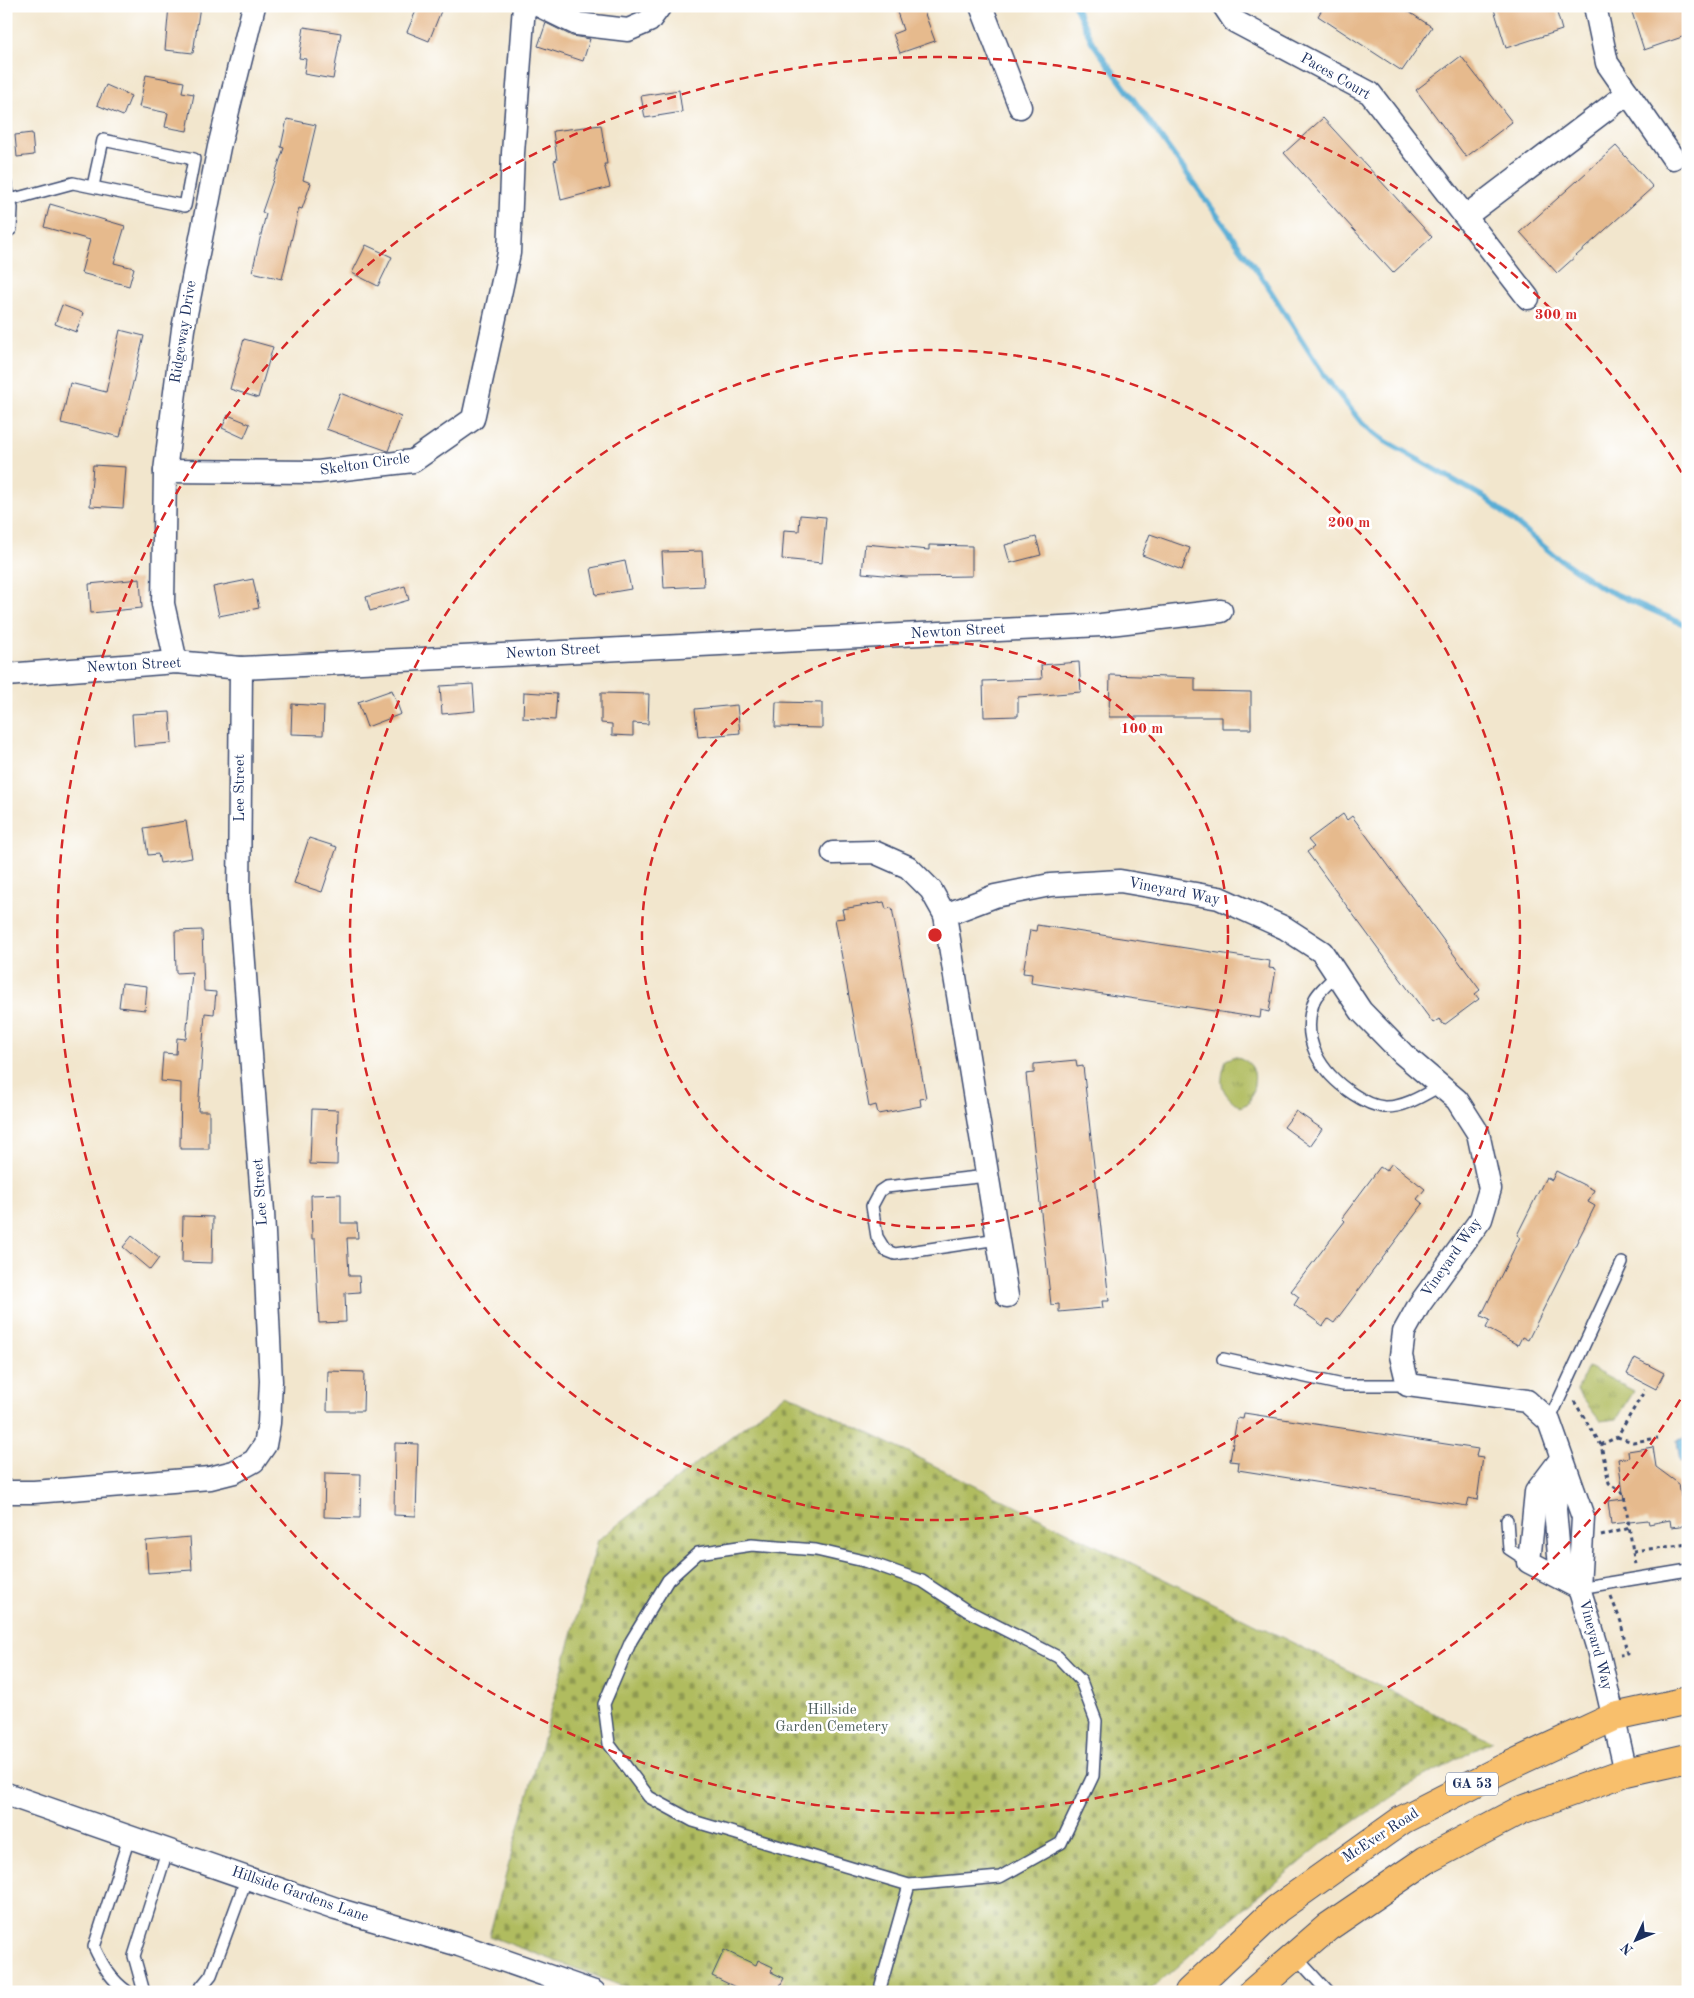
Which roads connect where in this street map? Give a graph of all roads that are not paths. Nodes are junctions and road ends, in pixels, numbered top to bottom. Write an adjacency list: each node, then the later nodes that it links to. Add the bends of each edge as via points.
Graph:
1 (254, 6): 17 (street, Ridgeway Drive, via 219,148 183,329)
2 (524, 6): 17 (street, Skelton Circle, via 508,253 474,419 413,461 318,472)
3 (540, 6): 4 (street, via 577,24 628,30 649,21)
4 (660, 6)
5 (981, 6): 9 (street)
6 (1224, 6): 14 (street, Paces Court, via 1234,21 1370,93)
7 (1595, 6): 8 (street, via 1607,63)
8 (1628, 92): 10 (street); 14 (street)
9 (1020, 107)
10 (1673, 158)
11 (6, 184): 13 (lane)
12 (93, 186): 12 (lane, via 186,206 194,159 102,140); 13 (lane, via 73,182)
13 (10, 200): 15 (lane, via 11,229)
14 (1466, 216): 16 (street, Paces Court)
15 (6, 233)
16 (1528, 298)
17 (164, 471): 19 (street, Ridgeway Drive, via 163,604)
18 (1221, 611): 20 (street, Newton Street, via 1101,625)
19 (176, 662): 20 (street, Newton Street); 21 (street, Newton Street)
20 (241, 668): 34 (street, Lee Street, via 239,897 264,1222 271,1381 266,1445 254,1461 234,1472 210,1478)
21 (6, 675)
22 (833, 854): 23 (street, via 874,852 908,867 931,890)
23 (945, 915): 24 (street, Vineyard Way, via 995,896 1050,885 1120,881 1218,898 1285,928 1322,952); 26 (street)
24 (1337, 975): 25 (street, Vineyard Way, via 1361,1010 1403,1054); 25 (lane, via 1315,998 1309,1031 1320,1064 1338,1084 1370,1104 1384,1107 1397,1106)
25 (1440, 1086): 31 (street, Vineyard Way, via 1457,1100 1478,1133 1490,1189 1481,1219 1419,1305 1404,1332 1401,1356)
26 (988, 1176): 27 (street); 27 (lane, via 886,1187 872,1206 877,1237 885,1250 895,1254)
27 (998, 1239): 29 (street)
28 (1622, 1263): 32 (lane)
29 (1007, 1296)
30 (1223, 1359): 31 (lane, via 1343,1385)
31 (1408, 1385): 32 (street, via 1528,1401)
32 (1549, 1421): 33 (street)
33 (1560, 1459): 36 (street, via 1536,1492); 38 (street, Vineyard Way, via 1555,1509)
34 (6, 1492)
35 (1508, 1520): 36 (lane, via 1509,1549)
36 (1529, 1562): 38 (street)
37 (1688, 1570): 38 (lane)
38 (1570, 1583): 40 (street, Vineyard Way)
39 (1688, 1701): 40 (main road, McEver Road / GA 53)
40 (1614, 1717): 42 (street, Vineyard Way); 54 (main road, McEver Road / GA 53, via 1402,1820 1277,1909)
41 (1688, 1758): 42 (main road)
42 (1626, 1772): 48 (main road, via 1522,1810 1426,1860 1328,1927)
43 (6, 1794): 44 (street, Hillside Gardens Lane)
44 (130, 1836): 45 (street, Hillside Gardens Lane); 50 (lane, via 94,1947 115,1983)
45 (168, 1848): 46 (street, Hillside Gardens Lane); 51 (lane, via 134,1956)
46 (247, 1877): 52 (lane, via 211,1975); 53 (street, Hillside Gardens Lane)
47 (909, 1885): 47 (lane, via 693,1821 649,1798 609,1744 604,1704 631,1641 668,1580 698,1553 752,1545 816,1550 868,1562 922,1581 966,1610 1058,1657 1081,1681 1096,1721 1093,1776 1061,1843 1000,1876); 49 (lane)
48 (1294, 1955): 55 (main road); 56 (lane)
49 (880, 1990)
50 (128, 1992)
51 (144, 1992)
52 (197, 1992)
53 (594, 1992)
54 (1189, 1992)
55 (1254, 1992)
56 (1328, 1992)

